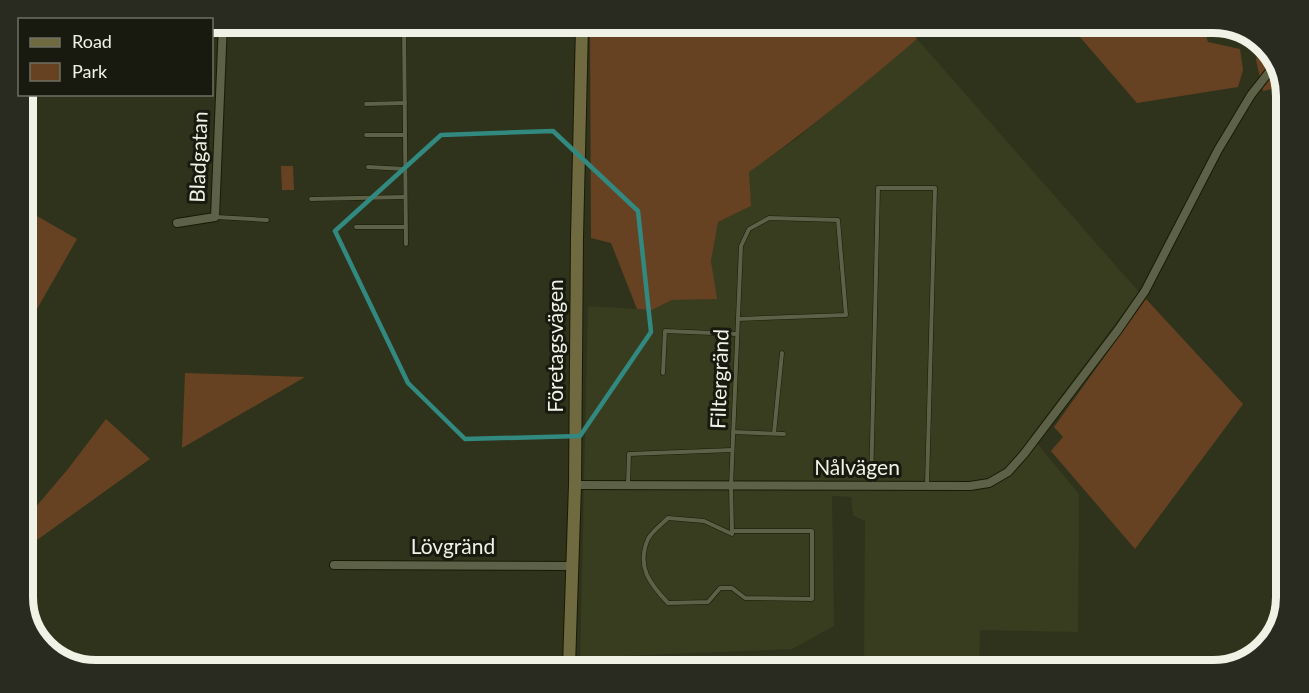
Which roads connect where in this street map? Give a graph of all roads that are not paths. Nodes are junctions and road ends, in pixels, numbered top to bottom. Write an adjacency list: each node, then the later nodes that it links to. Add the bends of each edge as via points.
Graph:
1 (223, 33): 13 (street, Bladgatan)
2 (404, 33): 5 (lane)
3 (582, 33): 27 (street, Företagsvägen)
4 (1270, 69): 31 (street, Nålvägen, via 1218,150 1145,291 1087,373 1008,472 980,485)
5 (405, 103): 6 (lane); 8 (lane)
6 (366, 104)
7 (366, 135): 8 (lane)
8 (405, 135): 10 (lane)
9 (368, 166): 10 (lane)
10 (405, 169): 11 (lane)
11 (405, 197): 12 (lane); 17 (lane)
12 (311, 199)
13 (215, 217): 14 (lane); 15 (street, Bladgatan)
14 (267, 220)
15 (177, 223)
16 (356, 227): 17 (lane)
17 (405, 227): 18 (lane)
18 (406, 244)
19 (738, 319): 19 (lane, Filtergränd, via 846,315 838,220 769,218 748,229 741,246); 20 (lane, Filtergränd)
20 (737, 334): 22 (lane, via 665,331); 23 (lane, Filtergränd)
21 (782, 353): 24 (lane)
22 (663, 373)
23 (733, 432): 24 (lane); 26 (lane, Filtergränd)
24 (774, 433): 25 (lane)
25 (784, 434)
26 (732, 450): 28 (lane, via 628,454); 29 (lane, Filtergränd)
27 (575, 485): 28 (street, Nålvägen); 34 (street, Företagsvägen)
28 (628, 485): 29 (street, Nålvägen)
29 (731, 486): 30 (street, Nålvägen); 32 (lane, Filtergränd)
30 (871, 486): 31 (street, Nålvägen); 31 (lane, via 878,188 935,188)
31 (927, 486)
32 (732, 531): 32 (lane, via 704,521 668,518 648,538 643,563 650,583 668,603 708,602 720,588 732,588 745,598 812,599 812,531)
33 (334, 564): 34 (street, Lövgränd)
34 (572, 566): 35 (street, Företagsvägen)
35 (569, 660)

